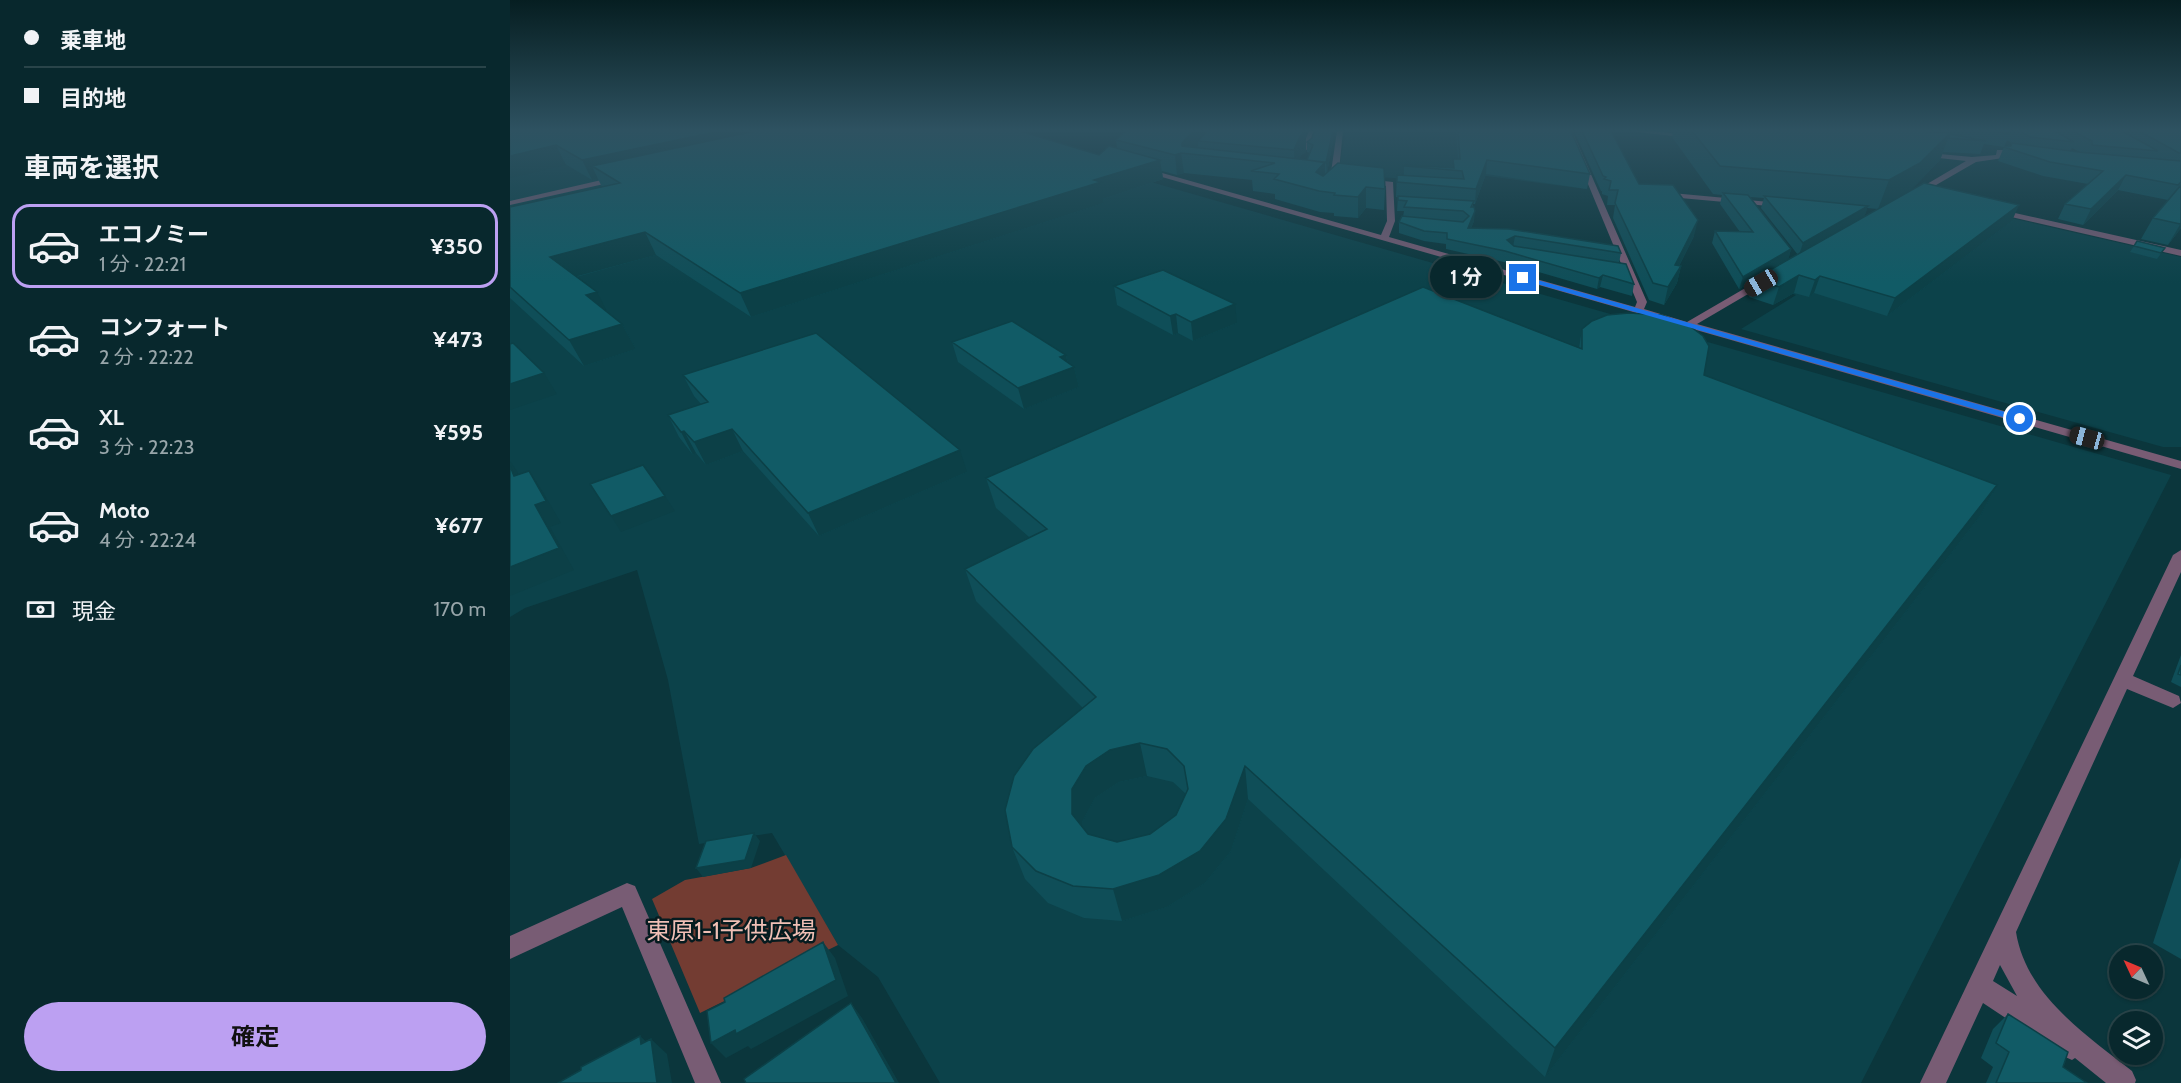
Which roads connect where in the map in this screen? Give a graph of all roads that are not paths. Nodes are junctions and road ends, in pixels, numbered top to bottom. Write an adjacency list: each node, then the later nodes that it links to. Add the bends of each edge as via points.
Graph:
1 (610, 182): 10 (street)
2 (1194, 182): 25 (street)
3 (1331, 182): 11 (street)
4 (1368, 182): 8 (street)
5 (1591, 182): 28 (street)
6 (1936, 182): 12 (street)
7 (561, 184): 10 (street)
8 (1390, 184): 9 (street); 16 (street)
9 (1402, 185)
10 (573, 192): 19 (street)
11 (1323, 192)
12 (1916, 193): 14 (street); 15 (street)
13 (1654, 194): 18 (street)
14 (1927, 196)
15 (1907, 198)
16 (1390, 201): 17 (street); 23 (street)
17 (1402, 202)
18 (1749, 202): 20 (street); 22 (street)
19 (510, 203)
20 (1796, 207)
21 (1983, 208): 26 (street)
22 (1756, 211)
23 (1391, 221): 24 (street); 25 (street)
24 (1402, 222)
25 (1384, 238): 30 (street)
26 (2181, 253)
27 (1618, 269): 28 (street)
28 (1629, 271): 30 (street, via 1642,302)
29 (1777, 274): 31 (street)
30 (1638, 310): 31 (street)
31 (1689, 325): 32 (street)
32 (2181, 465)
33 (2181, 555): 34 (street)
34 (2175, 584): 35 (street)
35 (2122, 679): 36 (street); 37 (street)
36 (2173, 701)
37 (2004, 931): 39 (street); 40 (street, via 2011,962 2031,996)
38 (510, 948): 41 (street, via 627,893)
39 (1979, 986): 40 (street); 42 (street)
40 (2125, 1082)
41 (708, 1083)
42 (1933, 1083)

